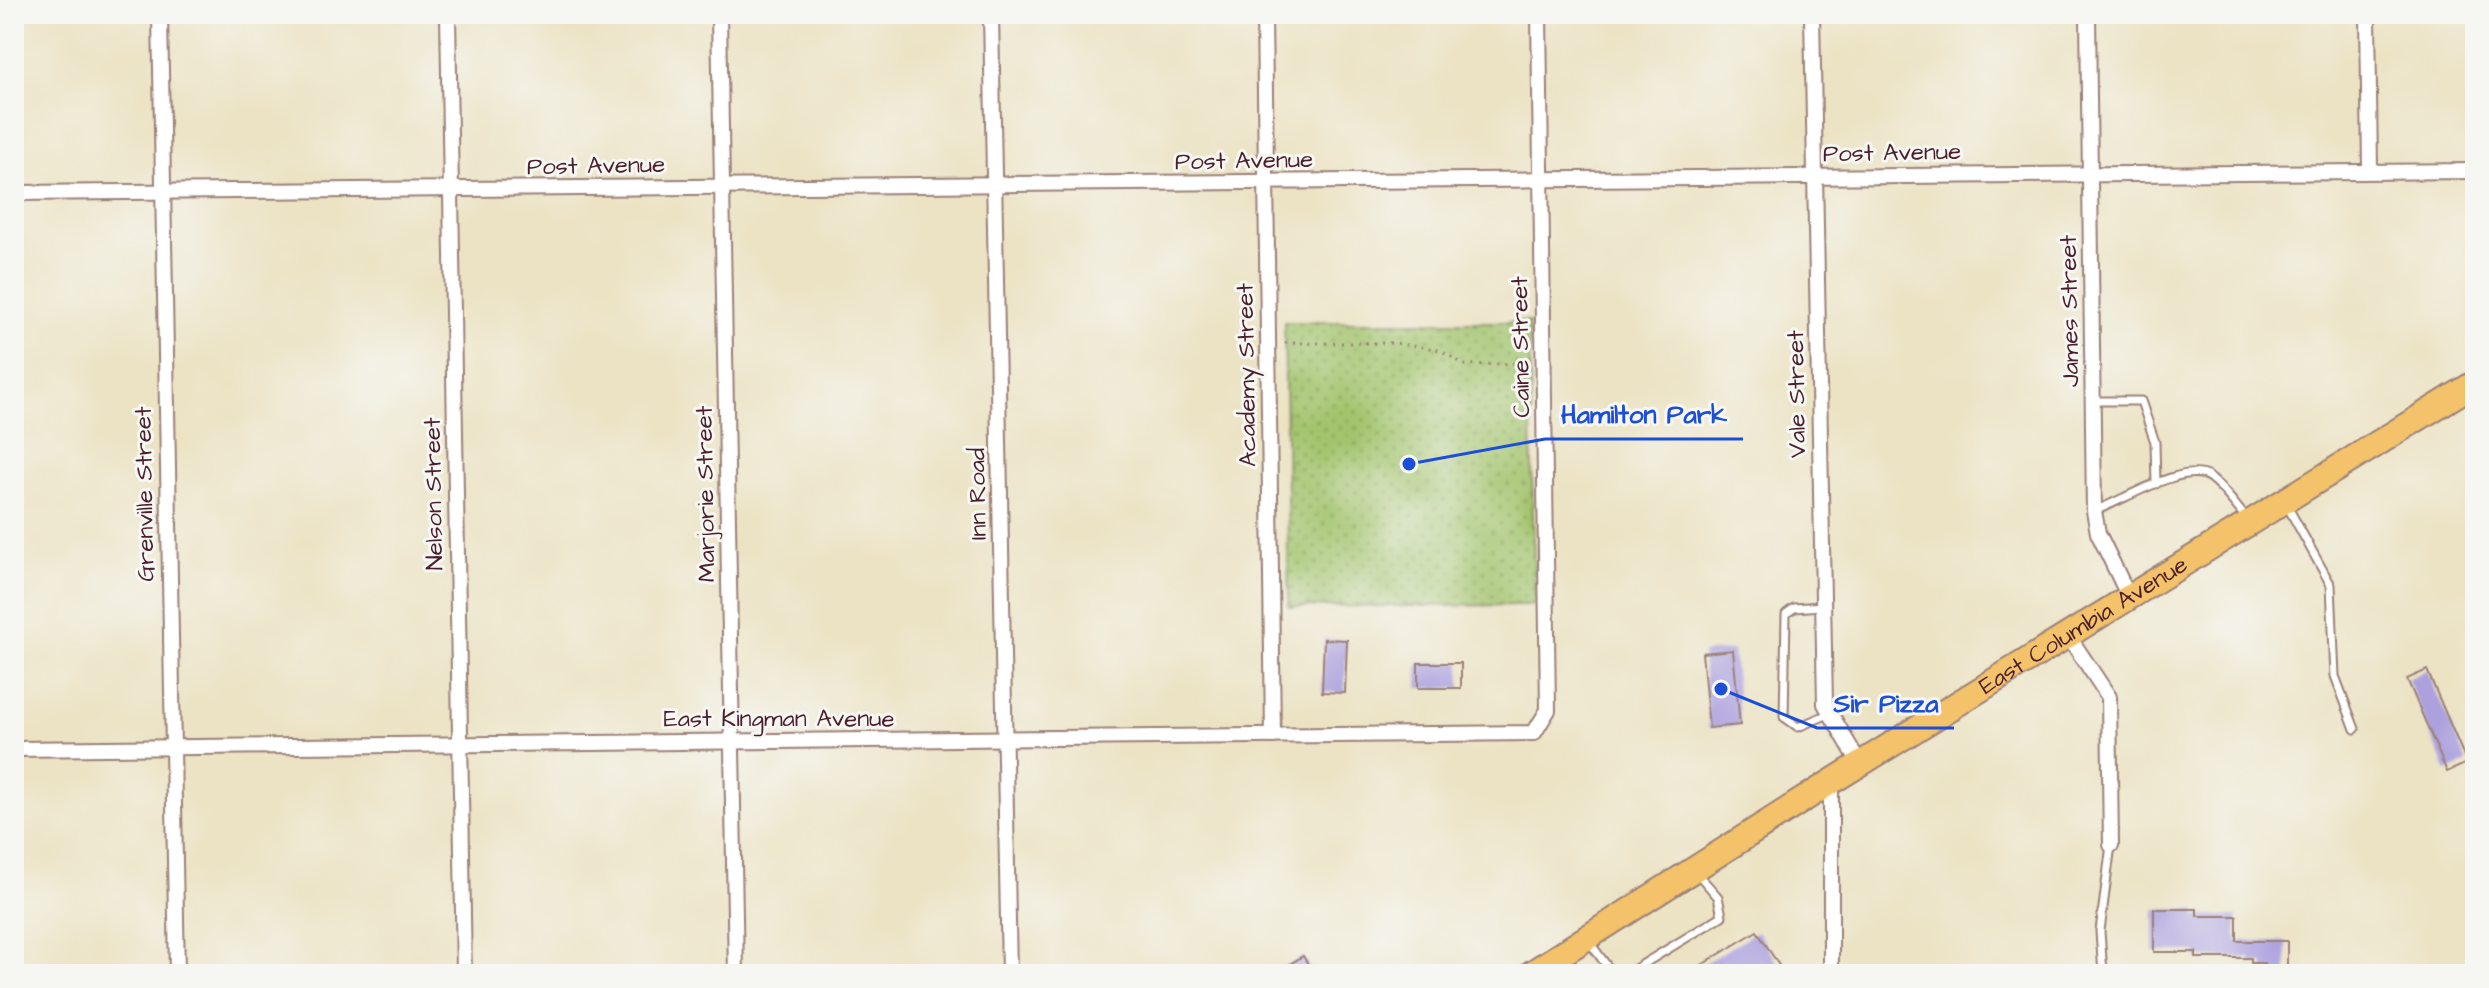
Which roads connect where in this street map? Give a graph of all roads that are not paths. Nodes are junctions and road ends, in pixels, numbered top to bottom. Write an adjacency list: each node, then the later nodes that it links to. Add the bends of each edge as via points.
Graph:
1 (160, 14): 19 (street, Grenville Street)
2 (448, 14): 18 (street, Nelson Street)
3 (719, 14): 17 (street, Marjorie Street)
4 (991, 14): 16 (street, Inn Road)
5 (1264, 14): 15 (street, Academy Street)
6 (1539, 14): 14 (street, Caine Street)
7 (1812, 14): 13 (street, Vale Street)
8 (2088, 14): 12 (street, James Street)
9 (2368, 14): 10 (street)
10 (2370, 170): 11 (street, Post Avenue); 12 (street, Post Avenue)
11 (2475, 171)
12 (2090, 173): 13 (street, Post Avenue); 22 (street, James Street)
13 (1814, 176): 14 (street, Post Avenue); 28 (street, Vale Street)
14 (1541, 180): 15 (street, Post Avenue); 31 (street, Caine Street, via 1548,710)
15 (1267, 183): 16 (street, Post Avenue); 33 (street, Academy Street)
16 (995, 185): 17 (street, Post Avenue); 34 (street, Inn Road)
17 (722, 186): 18 (street, Post Avenue); 35 (street, Marjorie Street)
18 (451, 189): 19 (street, Post Avenue); 36 (street, Nelson Street)
19 (163, 191): 20 (street, Post Avenue); 38 (street, Grenville Street)
20 (14, 193)
21 (2475, 383): 24 (main road, East Columbia Avenue)
22 (2093, 401): 23 (lane, via 2141,401 2155,442); 25 (street, James Street)
23 (2156, 484): 25 (lane); 26 (lane, via 2195,472 2208,477)
24 (2285, 502): 26 (main road, East Columbia Avenue); 32 (lane, via 2331,585 2335,676)
25 (2094, 511): 27 (street, James Street, via 2098,533)
26 (2251, 524): 27 (main road, East Columbia Avenue)
27 (2130, 599): 29 (main road, East Columbia Avenue)
28 (1824, 606): 30 (street, Vale Street, via 1825,704); 30 (lane, via 1794,608 1786,614 1784,717 1798,727)
29 (2069, 637): 39 (main road, East Columbia Avenue); 41 (street, via 2109,697)
30 (1831, 713): 39 (street, Vale Street)
31 (1540, 727): 33 (street, East Kingman Avenue, via 1525,736)
32 (2355, 729)
33 (1273, 736): 34 (street, East Kingman Avenue)
34 (1004, 740): 35 (street, East Kingman Avenue); 47 (street, Inn Road)
35 (733, 741): 36 (street, East Kingman Avenue); 46 (street, Marjorie Street)
36 (460, 744): 38 (street, East Kingman Avenue); 45 (street, Nelson Street)
37 (14, 749): 38 (street, East Kingman Avenue)
38 (172, 749): 44 (street, Grenville Street)
39 (1860, 764): 40 (main road, East Columbia Avenue)
40 (1831, 782): 42 (main road, East Columbia Avenue); 51 (street)
41 (2111, 845): 52 (lane, via 2100,931)
42 (1694, 869): 43 (main road, East Columbia Avenue); 50 (lane, via 1718,897 1722,916)
43 (1586, 938): 48 (main road, East Columbia Avenue); 49 (lane)
44 (177, 974)
45 (464, 974)
46 (736, 974)
47 (1009, 974)
48 (1530, 974)
49 (1613, 974)
50 (1627, 974)
51 (1831, 974)
52 (2103, 974)

